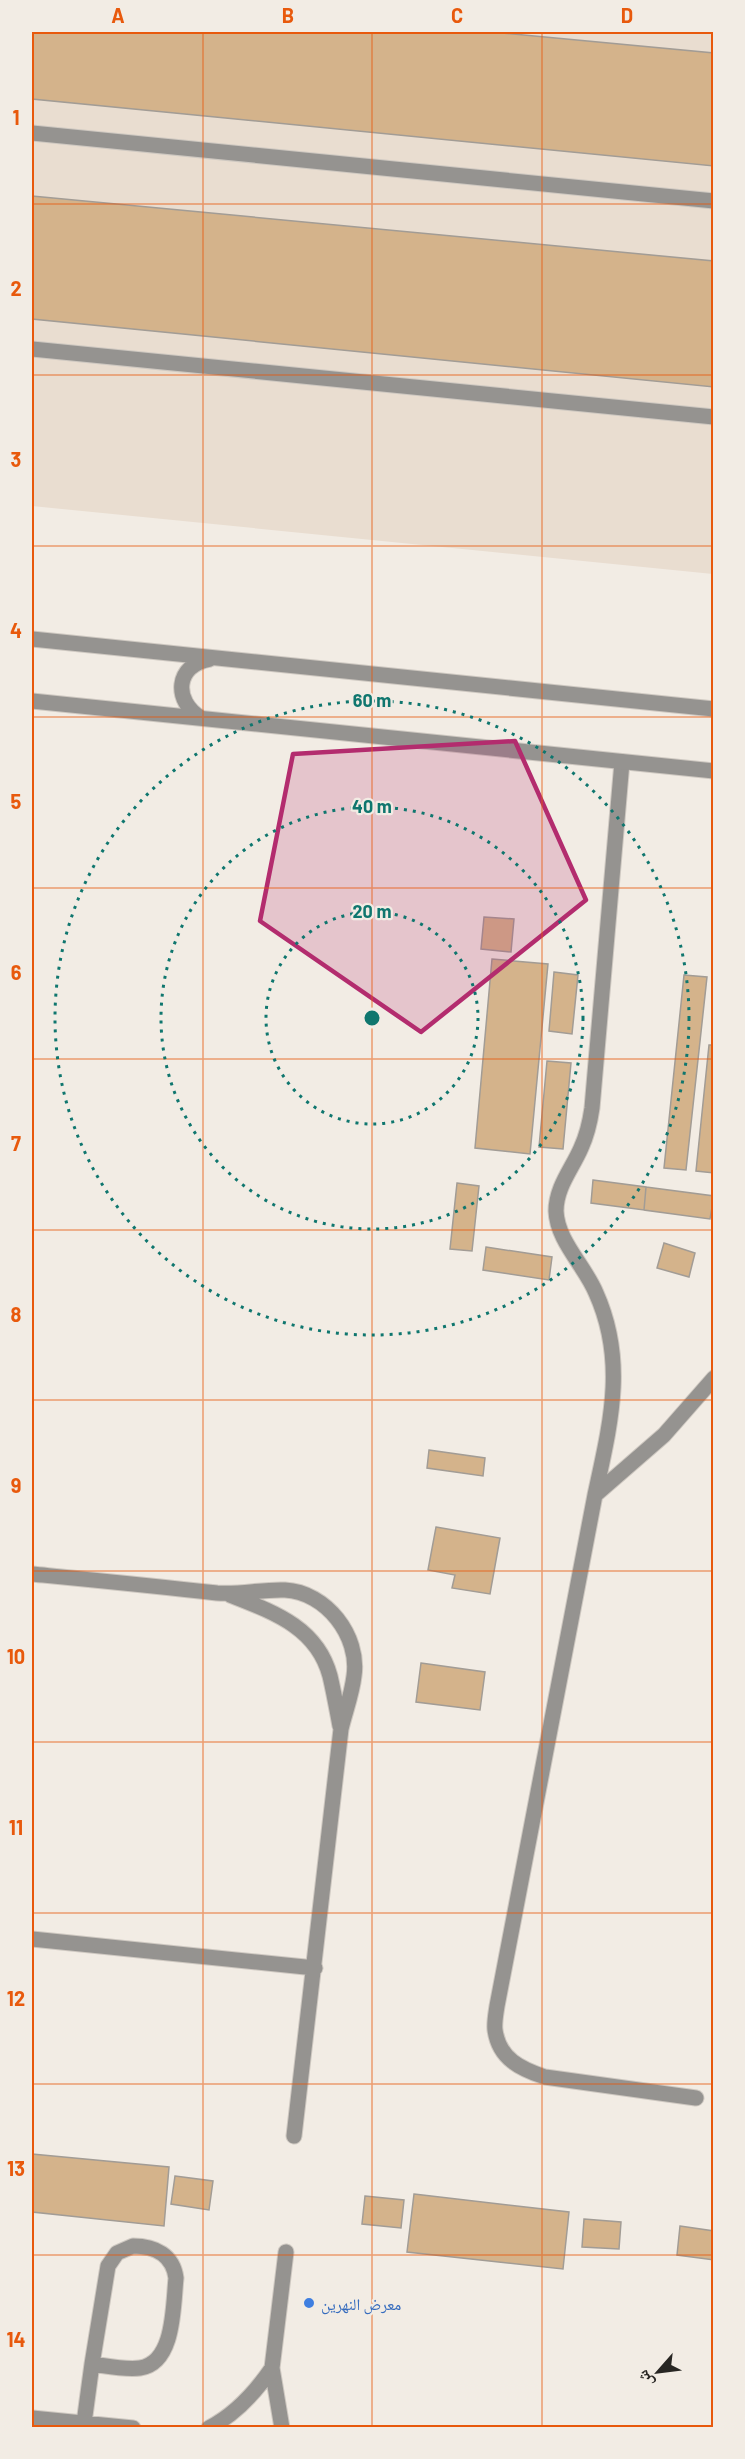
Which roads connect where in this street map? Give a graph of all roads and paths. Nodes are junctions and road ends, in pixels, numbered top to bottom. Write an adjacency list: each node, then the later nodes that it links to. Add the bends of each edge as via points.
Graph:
1 (32, 133): 2 (street)
2 (714, 201)
3 (32, 349): 4 (street)
4 (714, 417)
5 (32, 639): 6 (street)
6 (213, 658): 8 (street); 9 (street, via 191,667 181,690 191,712)
7 (32, 701): 9 (street)
8 (714, 709)
9 (202, 718): 10 (street)
10 (622, 762): 11 (street); 13 (street, via 592,1108 582,1148 560,1187 556,1212 563,1237 596,1293 609,1332 615,1372 612,1413)
11 (714, 771)
12 (714, 1378): 13 (street, via 664,1435)
13 (595, 1495): 19 (street, via 495,2030 504,2053 522,2070 545,2077)
14 (32, 1574): 15 (street)
15 (228, 1594): 16 (street, via 288,1619 314,1643 329,1675); 16 (street, via 288,1590 310,1597 330,1610 345,1629 353,1651 354,1675)
16 (341, 1729): 18 (street)
17 (32, 1939): 18 (street)
18 (315, 1968): 20 (street)
19 (696, 2098)
20 (294, 2136)
21 (286, 2252): 23 (street)
22 (92, 2364): 22 (street, via 112,2259 124,2248 133,2246 158,2250 171,2262 176,2278 164,2352 140,2368); 25 (street)
23 (272, 2368): 27 (street, via 239,2407); 28 (street)
24 (32, 2418): 25 (street)
25 (84, 2423): 26 (street)
26 (133, 2427)
27 (209, 2427)
28 (282, 2427)

